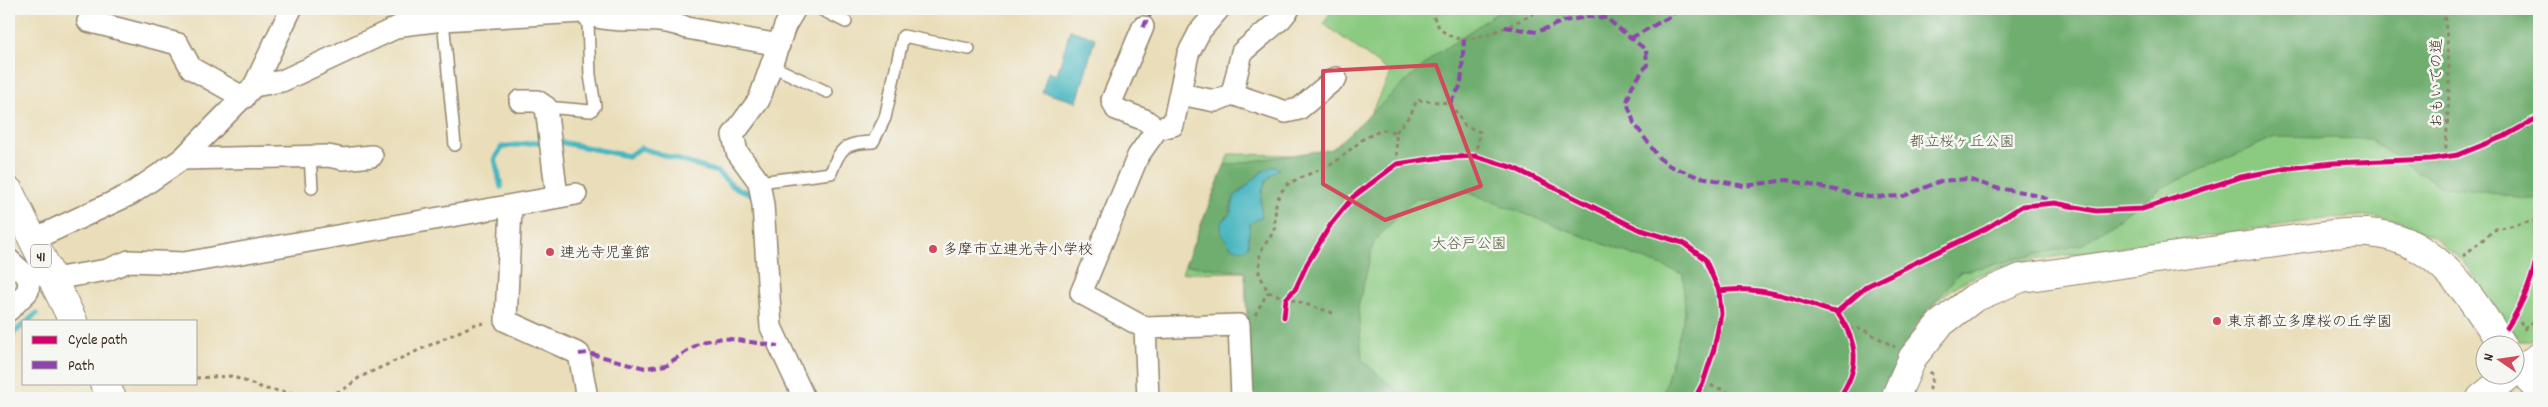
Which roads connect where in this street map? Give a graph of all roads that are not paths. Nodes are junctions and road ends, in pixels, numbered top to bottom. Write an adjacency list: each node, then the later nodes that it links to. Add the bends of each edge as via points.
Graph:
1 (95, 9): 15 (street, via 88,21 178,44 191,68)
2 (291, 9): 15 (street)
3 (795, 9): 11 (street)
4 (820, 9): 9 (lane)
5 (1219, 9): 17 (street, via 1200,31 1188,54)
6 (1290, 9): 18 (street, via 1242,52)
7 (574, 11): 8 (street); 11 (street, via 596,18 674,22 686,28); 20 (lane, via 588,24 595,106 591,111)
8 (443, 20): 15 (street, via 402,25 282,82); 22 (lane)
9 (846, 22)
10 (1143, 27): 21 (street, via 1112,100 1116,109 1145,120)
11 (779, 45): 13 (street)
12 (969, 49): 26 (lane, via 903,36 885,118 872,142 853,142 838,152 831,173)
13 (772, 66): 16 (lane); 26 (street, via 759,100 732,135 737,152)
14 (1336, 78): 18 (street, via 1299,109 1286,112)
15 (249, 92): 25 (street)
16 (827, 92)
17 (1180, 94): 18 (street, via 1215,101); 21 (street, via 1173,125)
18 (1232, 94)
19 (520, 101): 20 (street, via 537,101)
20 (546, 107): 29 (street, via 566,195)
21 (1157, 129): 35 (street, via 1138,156 1081,292)
22 (455, 144)
23 (372, 156): 24 (street, via 343,159)
24 (310, 157): 25 (street); 27 (lane)
25 (182, 160): 30 (street, via 131,194)
26 (759, 182): 42 (street, via 771,327)
27 (312, 188)
28 (10, 197): 30 (street, 41)
29 (511, 207): 32 (street, via 184,263 129,261 107,270); 41 (street, via 506,321 579,354)
30 (32, 240): 32 (street, 41)
31 (9, 260): 33 (street, via 29,278 28,290)
32 (53, 279): 34 (street, 41)
33 (9, 310)
34 (73, 320)
35 (1145, 328): 43 (street); 44 (street, via 1239,325)
36 (2507, 333): 45 (street, via 2446,268 2425,251 2399,239 2368,233 2332,234 2021,278 1974,298 1940,324 1913,357)
37 (2526, 377): 47 (street)
38 (105, 384): 40 (street)
39 (2499, 384): 46 (street)
40 (112, 398)
41 (587, 398)
42 (804, 398)
43 (1148, 398)
44 (1242, 398)
45 (1894, 398)
46 (2481, 398)
47 (2538, 398)

